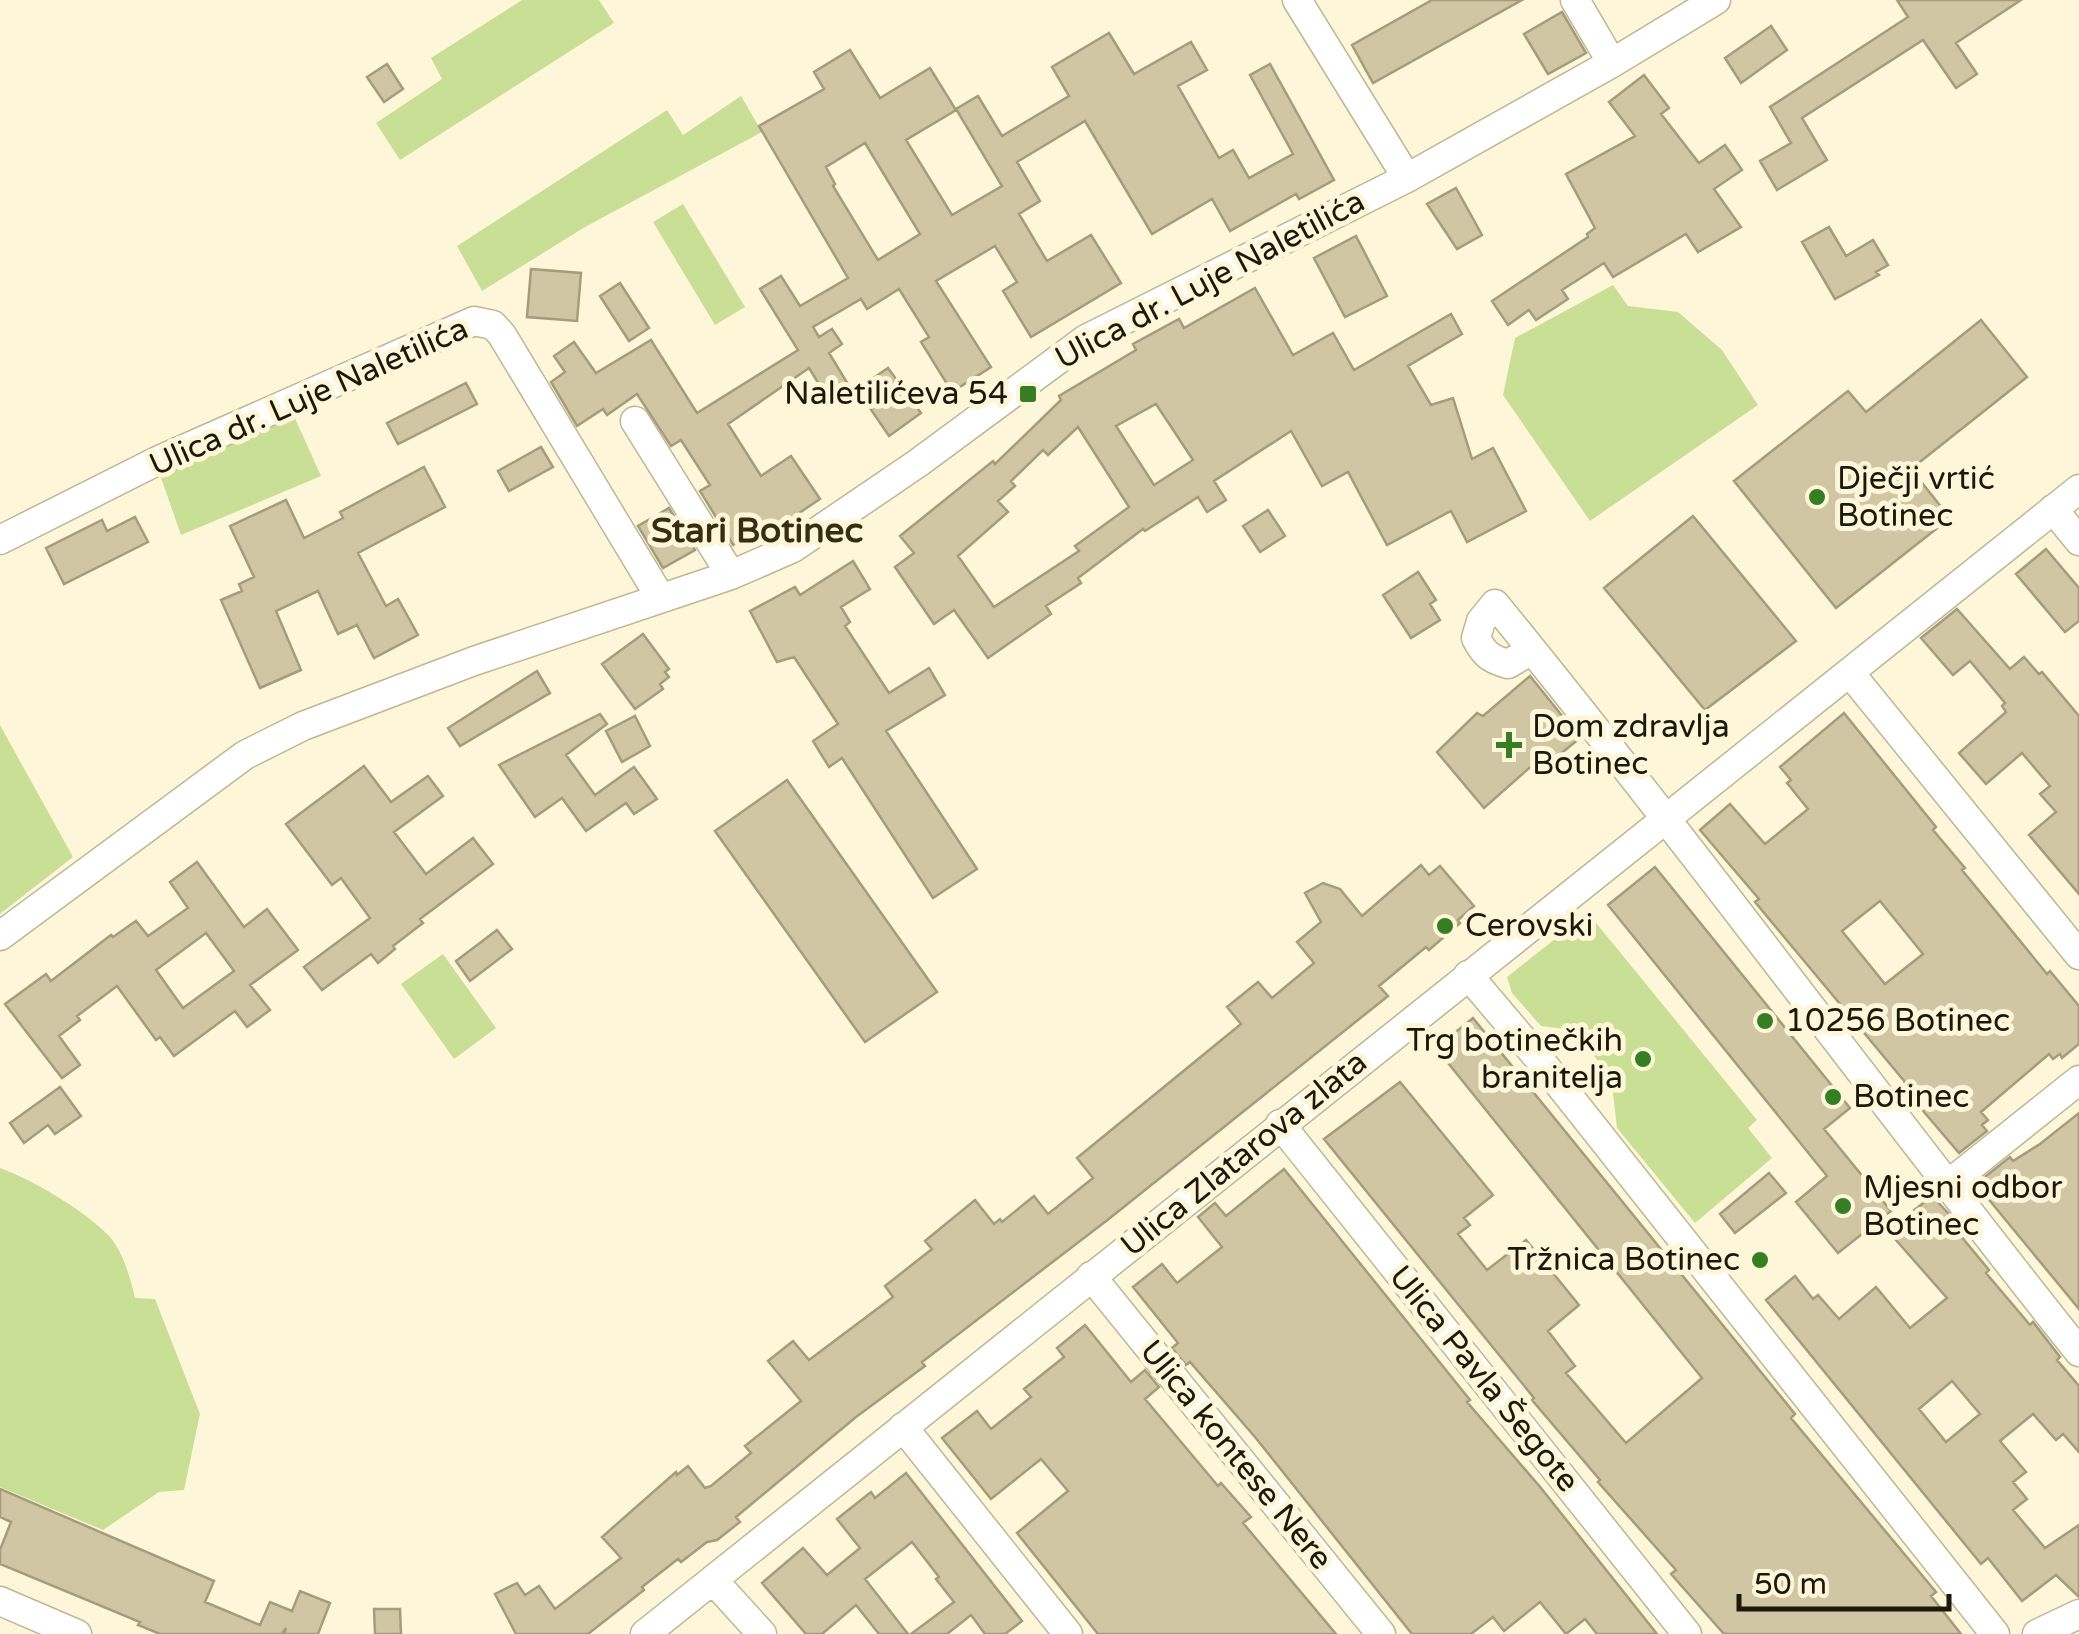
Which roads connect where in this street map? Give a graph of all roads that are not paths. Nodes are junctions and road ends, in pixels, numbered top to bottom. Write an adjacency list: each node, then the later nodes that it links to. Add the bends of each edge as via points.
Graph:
1 (1297, 0): 5 (street)
2 (1575, 0): 4 (street)
3 (1716, 0): 4 (street, Ulica dr. Luje Naletilića)
4 (1612, 64): 5 (street, Ulica dr. Luje Naletilića)
5 (1407, 178): 11 (street, Ulica dr. Luje Naletilića, via 1086,339 824,529)
6 (635, 421): 11 (street)
7 (2079, 489): 8 (street, Ulica Zlatarova zlata)
8 (2053, 509): 10 (street); 14 (street, Ulica Zlatarova zlata)
9 (0, 540): 12 (street, Ulica dr. Luje Naletilića, via 157,461 474,321 502,336)
10 (2079, 540)
11 (730, 575): 12 (street, Ulica dr. Luje Naletilića)
12 (660, 598): 16 (street, Ulica dr. Luje Naletilića, via 474,661 245,755)
13 (1532, 650): 15 (street)
14 (1850, 673): 15 (street, Ulica Zlatarova zlata); 17 (street)
15 (1664, 820): 18 (street, Ulica Zlatarova zlata); 21 (street)
16 (0, 936)
17 (2079, 956)
18 (1468, 975): 20 (street, Ulica Zlatarova zlata); 34 (street)
19 (2079, 1080): 21 (street)
20 (1280, 1124): 22 (street, Ulica Zlatarova zlata); 33 (street, Ulica Pavla Šegote)
21 (1946, 1186): 23 (street)
22 (1091, 1276): 24 (street, Ulica Zlatarova zlata); 32 (street, Ulica kontese Nere)
23 (2079, 1352)
24 (904, 1428): 25 (street, Ulica Zlatarova zlata); 31 (street)
25 (713, 1580): 29 (street, Ulica Zlatarova zlata); 30 (street)
26 (0, 1601): 28 (street)
27 (2079, 1614): 35 (street)
28 (77, 1634)
29 (645, 1634)
30 (762, 1634)
31 (1068, 1634)
32 (1381, 1634)
33 (1687, 1634)
34 (1995, 1634)
35 (2037, 1634)

